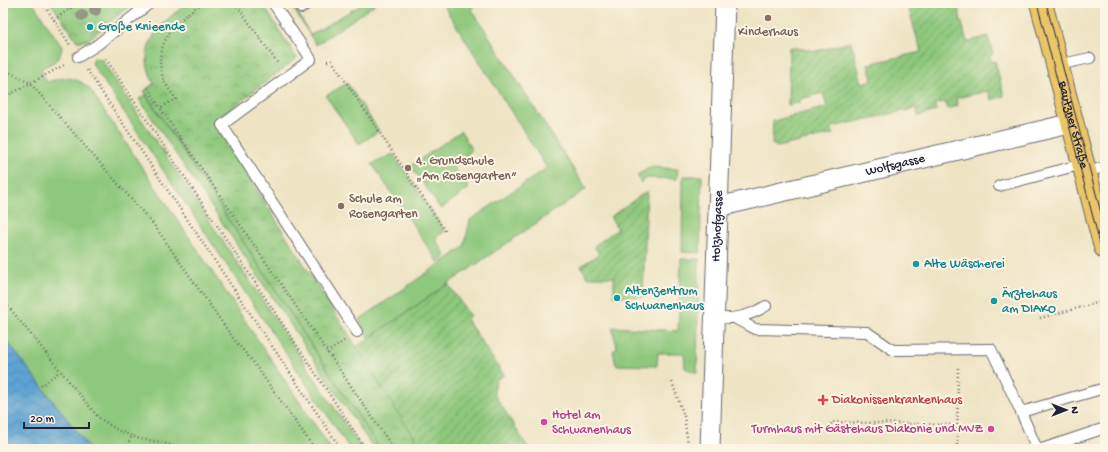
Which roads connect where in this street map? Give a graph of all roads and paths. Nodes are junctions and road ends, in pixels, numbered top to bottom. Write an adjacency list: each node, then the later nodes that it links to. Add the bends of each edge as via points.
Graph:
1 (43, 3): 11 (path)
2 (71, 3): 10 (path, via 68,5)
3 (78, 3): 10 (path)
4 (150, 3): 12 (lane)
5 (202, 3): 22 (path, via 171,29 162,45 162,75 176,99)
6 (235, 3): 18 (path)
7 (272, 3): 15 (lane)
8 (725, 3): 26 (street, Holzhofgasse)
9 (1041, 3): 16 (main road, Bautzner Straße)
10 (70, 9): 11 (path)
11 (54, 20): 13 (path)
12 (97, 45): 13 (lane); 51 (path)
13 (78, 57): 19 (path); 50 (path)
14 (1090, 58): 16 (lane)
15 (311, 59): 18 (lane); 27 (path, via 332,61)
16 (1058, 65): 23 (main road, Bautzner Straße)
17 (3, 69): 19 (path)
18 (287, 76): 35 (lane, via 222,125)
19 (30, 83): 21 (path); 49 (path, via 154,226)
20 (148, 88): 22 (path)
21 (3, 98)
22 (160, 108): 37 (path)
23 (1073, 123): 24 (main road, Bautzner Straße); 26 (street, Wolfsgasse)
24 (1091, 167): 25 (lane); 28 (main road, Bautzner Straße)
25 (999, 186)
26 (718, 207): 32 (street, Holzhofgasse)
27 (445, 231)
28 (1105, 247)
29 (3, 300): 38 (path)
30 (1105, 301): 33 (path)
31 (766, 306): 34 (lane)
32 (714, 318): 34 (lane); 54 (street, Holzhofgasse)
33 (1040, 318)
34 (736, 319): 36 (lane, via 755,329 867,332 893,350)
35 (357, 332): 37 (path)
36 (959, 350): 42 (lane, via 991,350); 43 (path)
37 (327, 353): 52 (path)
38 (60, 371): 40 (path); 46 (path, via 98,417)
39 (672, 382): 53 (path, via 684,416)
40 (42, 386)
41 (1105, 388): 42 (lane)
42 (1021, 412): 56 (lane)
43 (957, 425): 44 (path, via 832,422); 55 (path)
44 (829, 428)
45 (1105, 428): 57 (lane)
46 (132, 436): 47 (path); 48 (path)
47 (125, 449)
48 (182, 449)
49 (315, 449)
50 (341, 449)
51 (366, 449)
52 (394, 449)
53 (689, 449)
54 (710, 449)
55 (957, 449)
56 (1037, 449)
57 (1042, 449)

